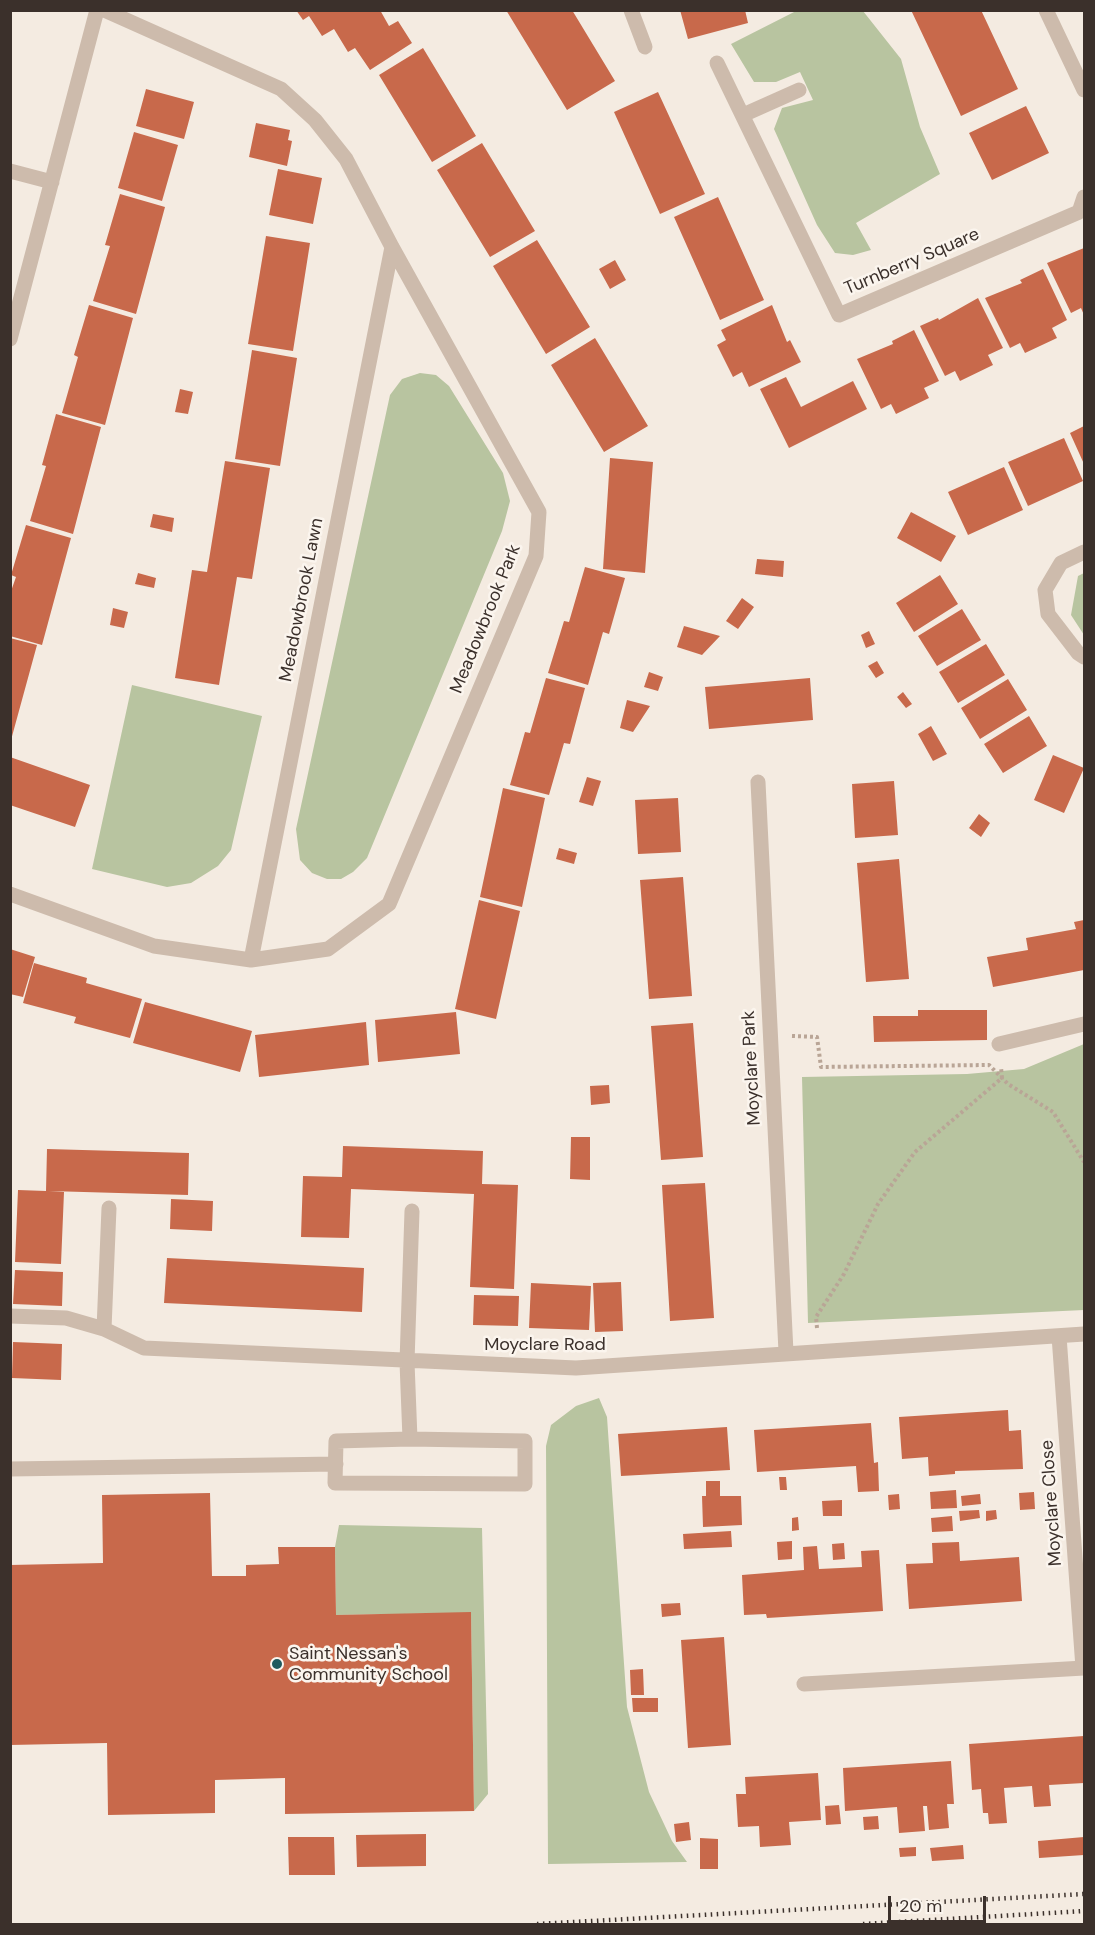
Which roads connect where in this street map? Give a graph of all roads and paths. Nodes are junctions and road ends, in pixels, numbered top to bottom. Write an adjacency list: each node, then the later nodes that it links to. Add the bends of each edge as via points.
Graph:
1 (97, 10): 12 (street)
2 (104, 10): 14 (street, Meadowbrook Park, via 281,89 315,120 346,159)
3 (631, 10): 5 (street)
4 (1046, 10): 7 (street)
5 (645, 47)
6 (717, 63): 10 (street, Turnberry Square)
7 (1080, 66): 9 (street)
8 (799, 90): 10 (street)
9 (1084, 90)
10 (743, 115): 13 (street, Turnberry Square, via 839,315 1079,212)
11 (10, 171): 12 (street)
12 (52, 182): 15 (street)
13 (1084, 197)
14 (392, 247): 20 (street, Meadowbrook Lawn); 20 (street, Meadowbrook Park, via 539,512 536,556 389,904 328,948)
15 (10, 339)
16 (1084, 552): 17 (street, via 1061,563 1045,590 1048,614)
17 (1084, 657)
18 (758, 782): 22 (street, Moyclare Park)
19 (10, 894): 20 (street, Meadowbrook Park, via 153,946)
20 (251, 960)
21 (1084, 1024): 23 (street)
22 (770, 1035): 24 (path, via 817,1037 821,1067 989,1065); 33 (street, Moyclare Park)
23 (999, 1044): 24 (path)
24 (1002, 1078): 25 (path, via 1053,1112); 32 (path, via 915,1152 878,1204 844,1274 816,1317)
25 (1084, 1162)
26 (109, 1208): 29 (street)
27 (412, 1211): 34 (street)
28 (10, 1316): 29 (street, Moyclare Road, via 66,1318)
29 (104, 1329): 34 (street, Moyclare Road, via 144,1348)
30 (1084, 1334): 31 (street, Moyclare Road)
31 (1059, 1336): 32 (street, Moyclare Road); 38 (street, Moyclare Close)
32 (820, 1350): 33 (street, Moyclare Road)
33 (786, 1352): 34 (street, Moyclare Road, via 576,1368)
34 (407, 1362): 35 (street)
35 (410, 1439): 36 (street, via 336,1441); 36 (street, via 525,1441 525,1484 335,1483)
36 (336, 1464): 37 (street)
37 (10, 1469)
38 (1084, 1668): 39 (street, Moyclare Close)
39 (804, 1684)

